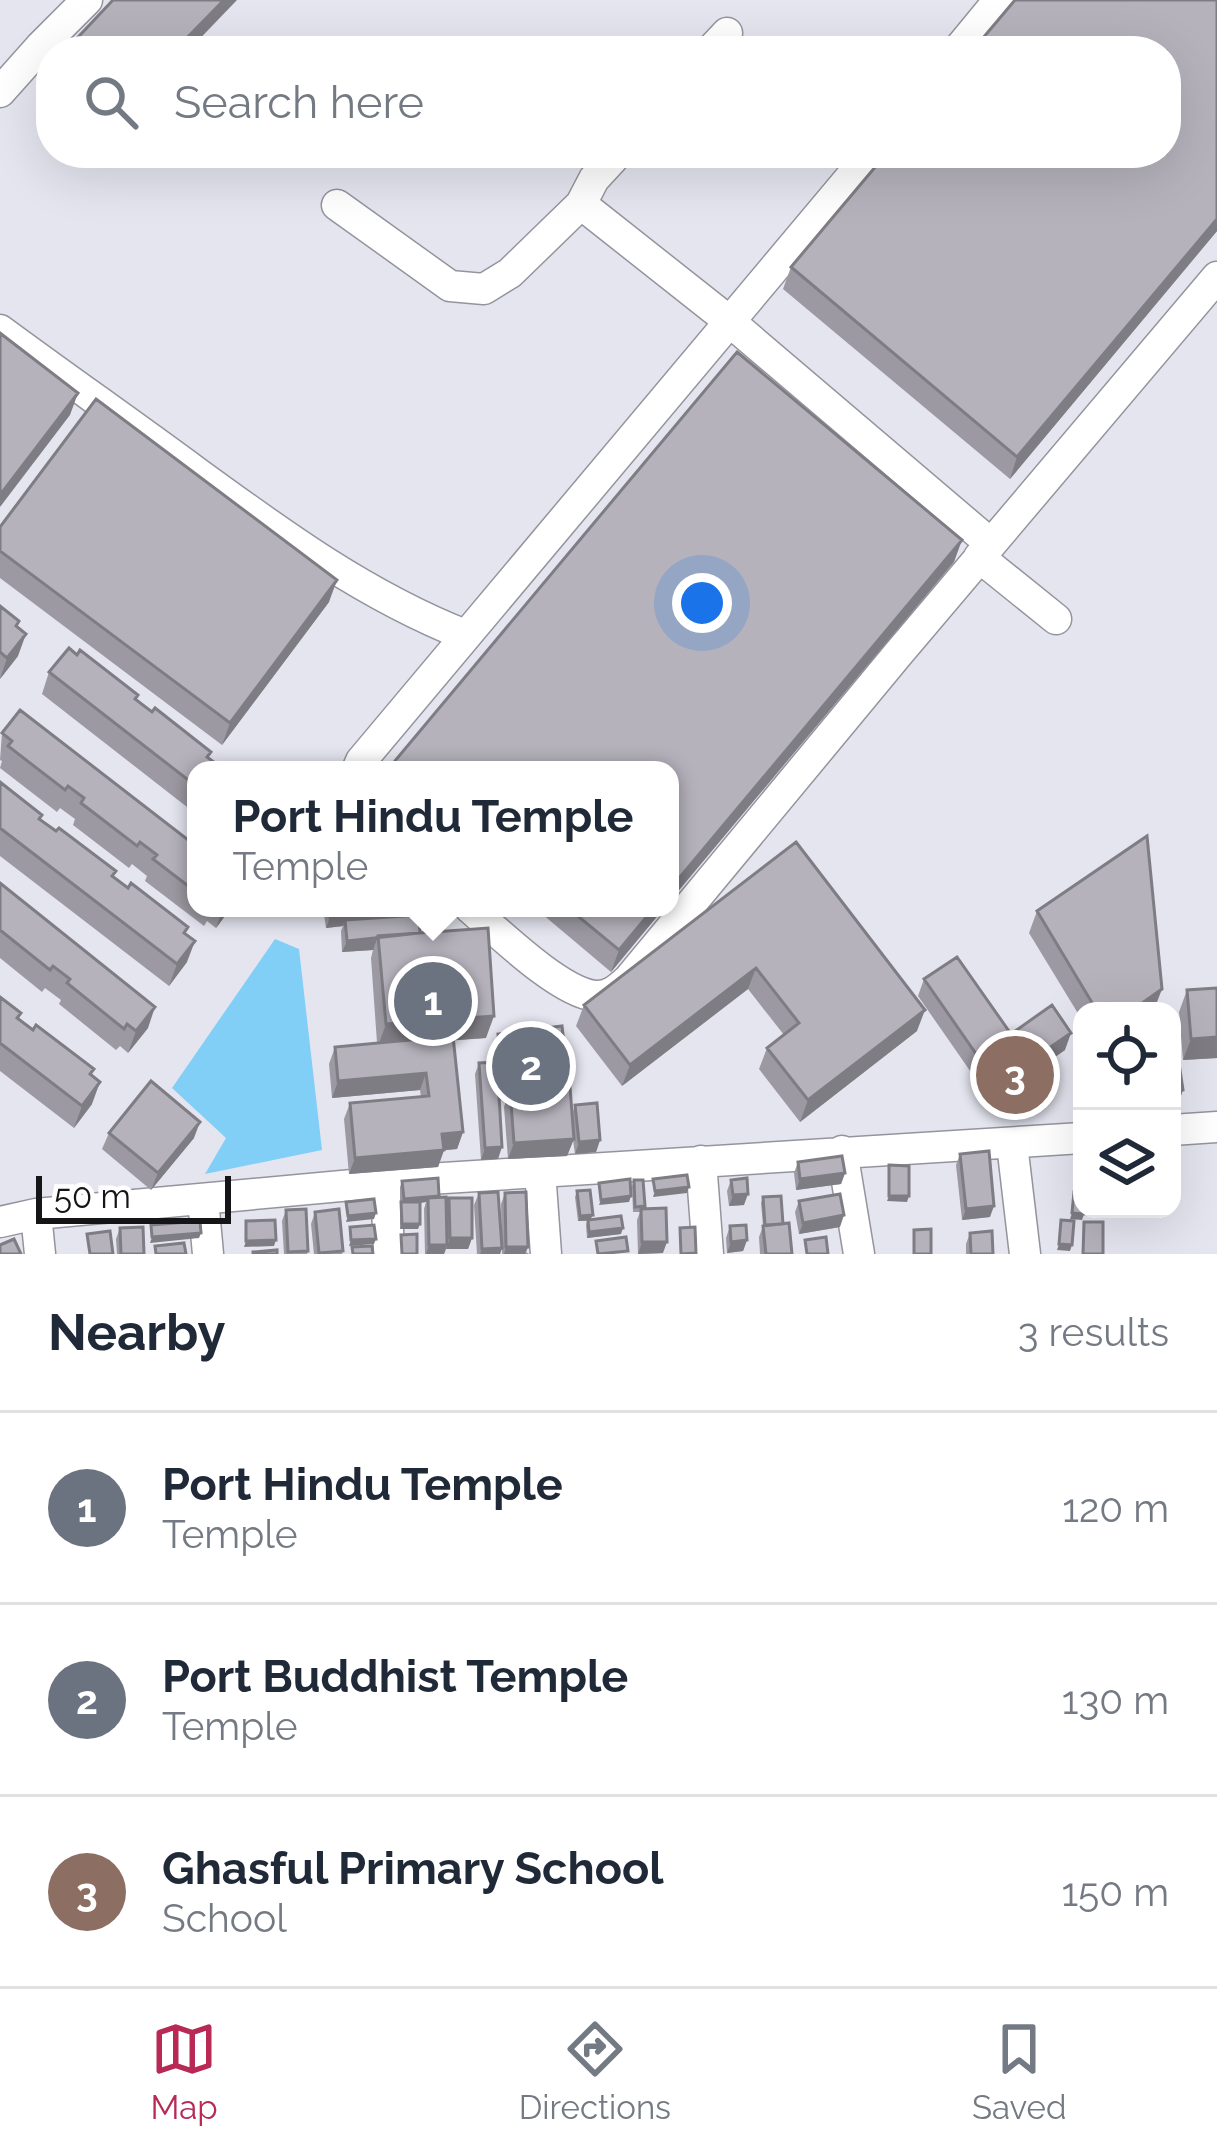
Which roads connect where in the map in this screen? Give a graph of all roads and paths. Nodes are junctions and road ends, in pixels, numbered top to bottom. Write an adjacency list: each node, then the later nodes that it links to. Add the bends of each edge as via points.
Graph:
1 (87, 0): 3 (street)
2 (999, 0): 4 (street)
3 (50, 36)
4 (969, 36)
5 (36, 51): 6 (street)
6 (0, 92)
7 (604, 168): 9 (street)
8 (859, 168): 12 (street)
9 (581, 204): 10 (street, via 484,289 450,286); 12 (street)
10 (338, 205)
11 (1217, 277): 14 (street)
12 (729, 321): 14 (street); 16 (street)
13 (0, 330): 16 (street, via 266,523 378,595)
14 (985, 550): 15 (street); 18 (street, via 614,992 578,991)
15 (1055, 620)
16 (465, 635): 17 (street)
17 (361, 761)
18 (481, 917)
19 (1217, 1127): 20 (street)
20 (1181, 1129)
21 (1073, 1139): 22 (street)
22 (1012, 1144): 23 (street); 36 (street)
23 (842, 1151): 24 (street); 35 (street)
24 (701, 1161): 25 (street); 34 (street)
25 (540, 1172): 26 (street); 33 (street)
26 (386, 1182): 27 (street); 32 (street)
27 (202, 1199): 28 (street); 31 (street)
28 (37, 1214): 29 (street); 30 (street)
29 (0, 1222)
30 (40, 1254)
31 (208, 1254)
32 (389, 1254)
33 (546, 1254)
34 (708, 1254)
35 (860, 1254)
36 (1025, 1254)

